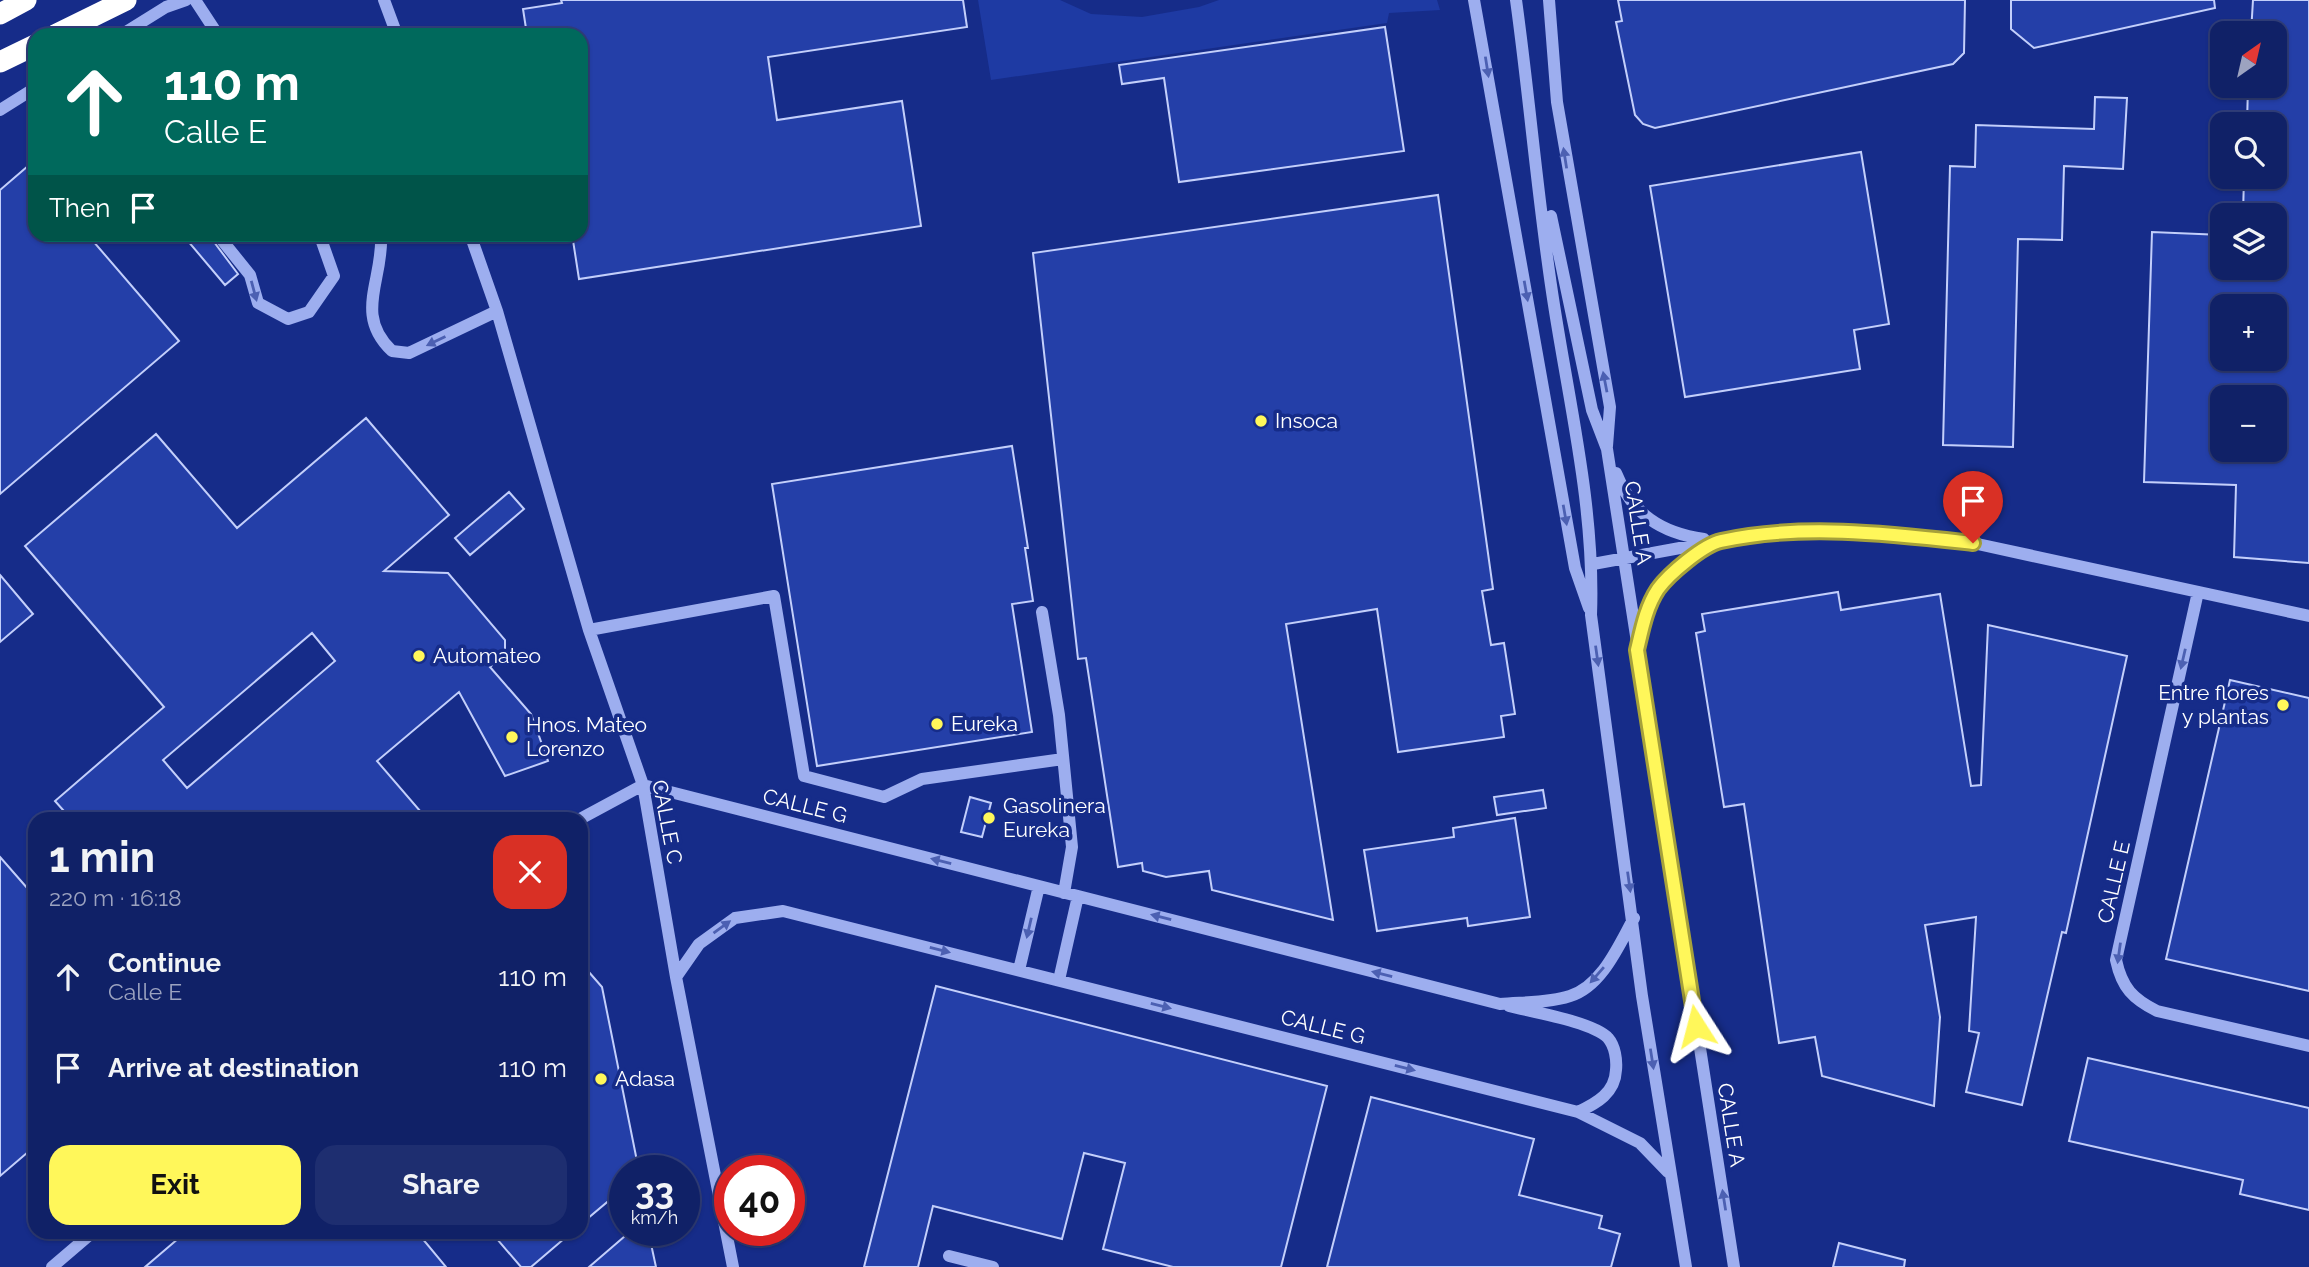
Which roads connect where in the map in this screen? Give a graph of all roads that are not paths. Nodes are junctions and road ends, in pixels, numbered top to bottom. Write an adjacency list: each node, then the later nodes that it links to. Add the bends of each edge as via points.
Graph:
1 (26, 0): 9 (highway)
2 (126, 0): 10 (highway)
3 (186, 0): 11 (street)
4 (195, 0): 12 (street)
5 (384, 0): 13 (street)
6 (1474, 0): 30 (street, CALLE A, one-way to 30, via 1574,568)
7 (1516, 0): 18 (street, CALLE A)
8 (1549, 0): 24 (street, CALLE A, one-way to 8, via 1610,407 1562,139)
9 (0, 14)
10 (69, 28)
11 (132, 28)
12 (213, 28)
13 (394, 28)
14 (28, 48): 15 (highway)
15 (0, 62)
16 (28, 92): 17 (street)
17 (0, 110)
18 (1535, 140): 24 (street, CALLE A, via 1592,410); 27 (street, CALLE A, via 1553,302)
19 (223, 242): 20 (street, one-way to 20, via 250,275 258,303 288,319 309,312 334,276)
20 (322, 242)
21 (381, 242): 23 (street, one-way to 21, via 409,354 392,351 373,328 370,305)
22 (473, 242): 23 (street, CALLE C)
23 (497, 311): 32 (street, CALLE C)
24 (1607, 449): 25 (street, via 1624,493 1638,512 1679,536); 26 (street, CALLE A)
25 (1718, 541): 26 (street); 28 (street, via 1865,531 1973,543); 33 (street, via 1686,562 1657,590)
26 (1625, 559): 27 (street); 33 (street, CALLE A)
27 (1593, 564): 30 (street, CALLE A)
28 (2198, 593): 31 (street); 45 (street, CALLE E, one-way to 45, via 2116,960 2120,982 2136,1001 2157,1011)
29 (1042, 612): 34 (street)
30 (1591, 614): 40 (street, CALLE A, one-way to 40)
31 (2309, 616)
32 (589, 629): 34 (street, via 774,596 804,776 884,797 922,779); 35 (street, CALLE C)
33 (1637, 650): 54 (street, CALLE A, one-way to 33)
34 (1063, 759): 38 (street, via 1072,847)
35 (643, 785): 36 (street); 37 (street, CALLE G, one-way to 35); 42 (street, CALLE C)
36 (588, 815)
37 (1039, 886): 38 (street, CALLE G); 41 (street, one-way to 41)
38 (1064, 893): 39 (street, CALLE G)
39 (1078, 896): 43 (street); 44 (street, CALLE G, one-way to 39)
40 (1634, 918): 44 (street, CALLE G, one-way to 44, via 1612,957 1579,992); 47 (street, CALLE A, one-way to 47)
41 (1019, 970): 42 (street, CALLE G, one-way to 41, via 699,944 735,918 783,911); 43 (street, CALLE G)
42 (676, 977): 51 (street, CALLE C)
43 (1059, 980): 46 (street, CALLE G, one-way to 46)
44 (1500, 1004): 46 (street, CALLE G, via 1588,1028 1608,1038 1615,1053 1612,1088)
45 (2309, 1046)
46 (1578, 1112): 47 (street, CALLE G, via 1640,1143)
47 (1670, 1174): 53 (street, CALLE A)
48 (85, 1239): 50 (street)
49 (949, 1256): 52 (street)
50 (52, 1267)
51 (733, 1267)
52 (993, 1267)
53 (1686, 1267)
54 (1734, 1267)

